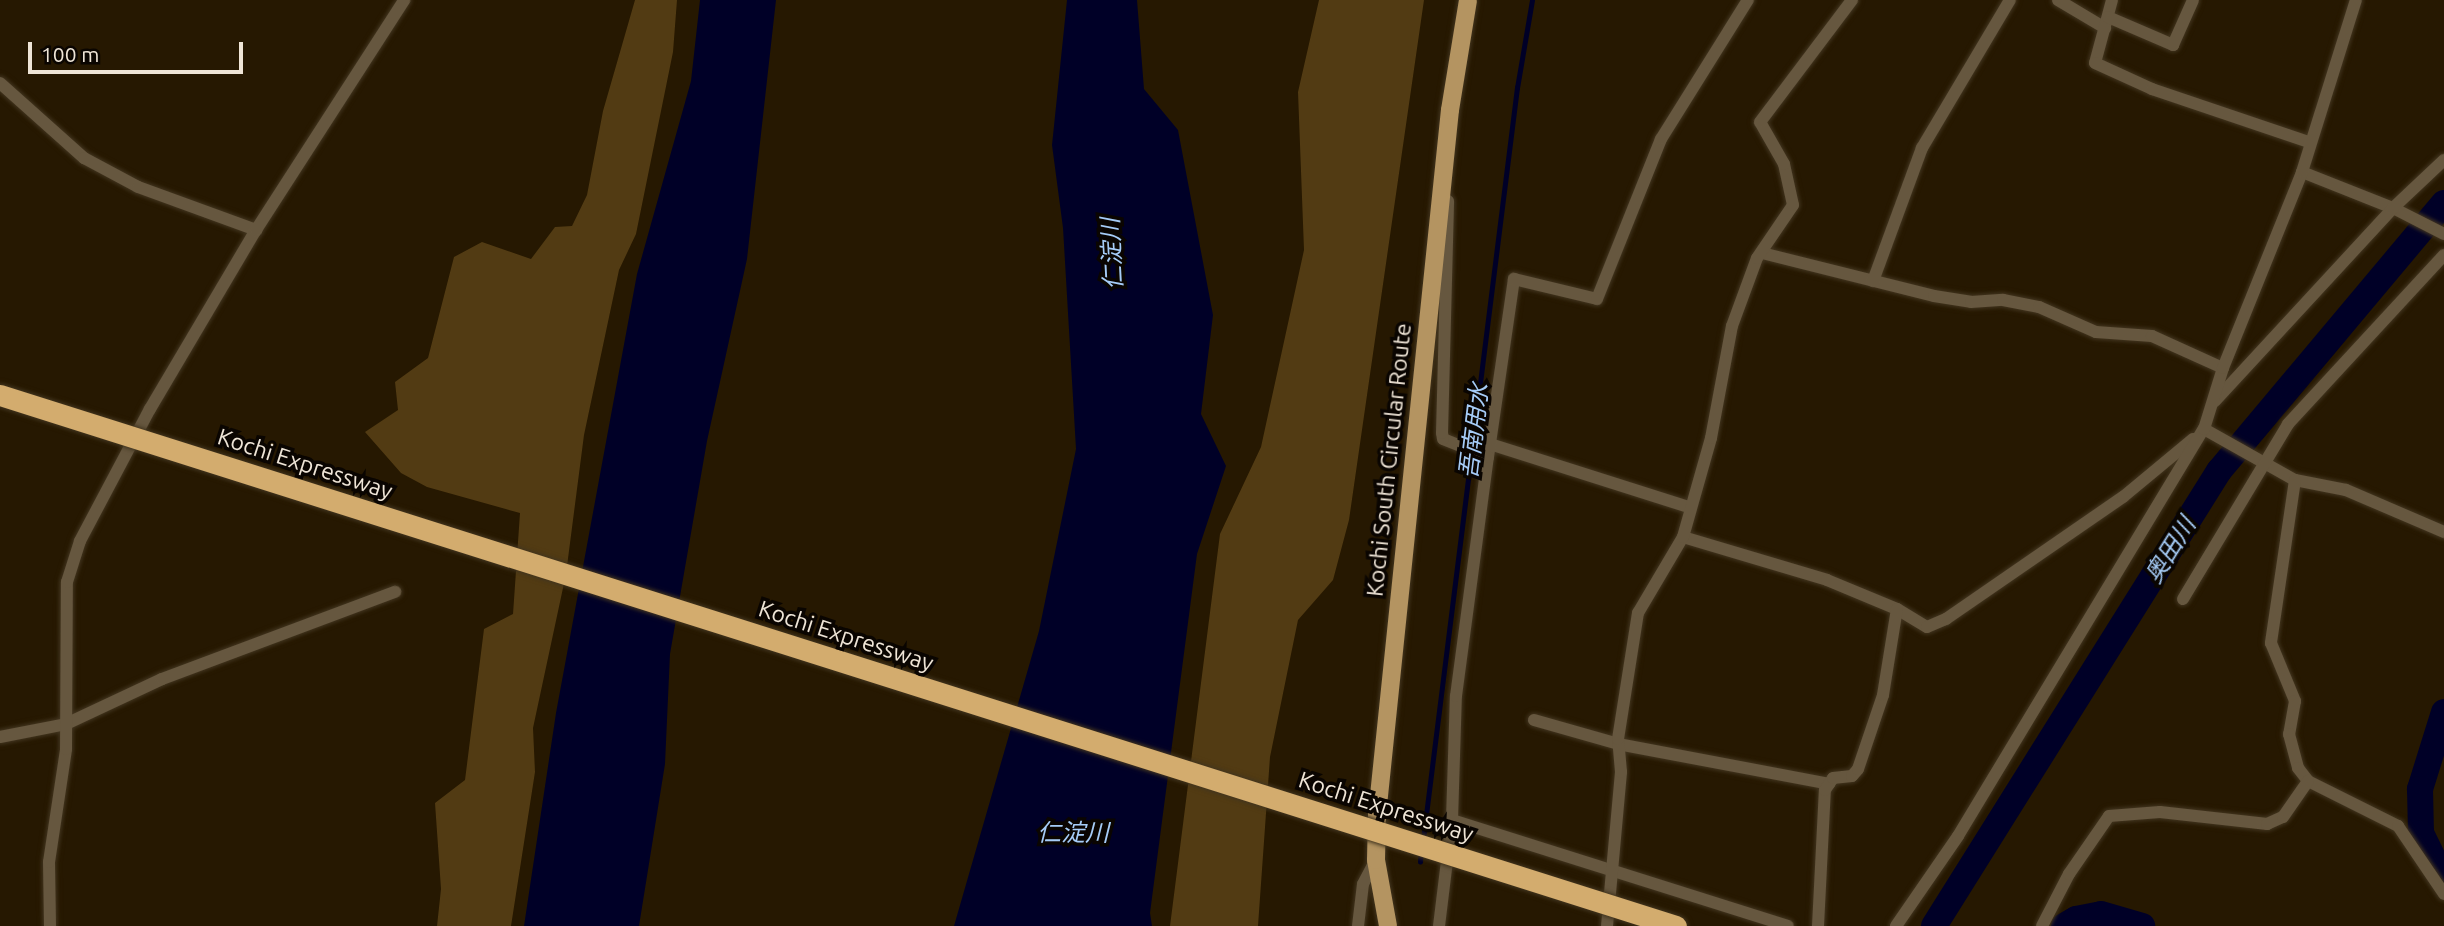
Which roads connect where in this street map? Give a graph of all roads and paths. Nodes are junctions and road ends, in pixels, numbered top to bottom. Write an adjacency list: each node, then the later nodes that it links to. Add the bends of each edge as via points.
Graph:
1 (404, 0): 17 (street)
2 (1468, 0): 12 (main road, Kochi South Circular Route)
3 (1748, 0): 26 (street, via 1661,139 1597,299 1514,279)
4 (1852, 0): 19 (street, via 1759,122 1787,172 1793,205)
5 (2010, 0): 21 (street, via 1922,148)
6 (2058, 0): 10 (street)
7 (2112, 0): 10 (street)
8 (2193, 0): 10 (street, via 2173,46)
9 (2356, 0): 13 (street)
10 (2107, 23): 13 (street, via 2095,63 2152,89)
11 (0, 83): 17 (street, via 84,158 138,187)
12 (1450, 110): 26 (street, via 1443,439); 42 (main road, Kochi South Circular Route)
13 (2309, 142): 15 (street)
14 (2444, 160): 16 (street)
15 (2302, 172): 16 (street); 22 (street)
16 (2393, 208): 18 (street); 24 (street)
17 (256, 230): 36 (street, via 150,409 80,541 67,582)
18 (2444, 234)
19 (1762, 253): 21 (street); 29 (street, via 1732,326 1711,438)
20 (2444, 255): 27 (street, via 2288,424)
21 (1872, 281): 22 (street, via 1934,296 2039,307 2095,332 2152,336)
22 (2223, 368): 24 (street)
23 (0, 395): 50 (highway, Kochi Expressway, bridge)
24 (2212, 404): 25 (street)
25 (2204, 429): 27 (street); 34 (street, via 2123,497 1946,619 1927,626); 53 (street, via 1958,836)
26 (1486, 451): 29 (street); 41 (street, via 1456,696)
27 (2263, 462): 28 (street); 33 (street)
28 (2295, 480): 30 (street, via 2346,490); 39 (street, via 2271,643 2295,701 2289,734 2298,768)
29 (1689, 506): 31 (street)
30 (2444, 532)
31 (1683, 537): 34 (street, via 1827,580); 38 (street, via 1638,613)
32 (395, 592): 36 (street, via 162,679)
33 (2183, 599)
34 (1897, 609): 40 (street, via 1883,695 1858,769)
35 (1534, 720): 38 (street)
36 (66, 724): 37 (street); 45 (street, via 50,862)
37 (0, 737)
38 (1618, 744): 40 (street); 43 (street, via 1621,772)
39 (2308, 781): 44 (street, via 2398,826); 54 (street, via 2283,817 2267,824 2160,812 2109,816 2069,874)
40 (1829, 784): 52 (street, via 1817,884)
41 (1452, 820): 43 (street); 48 (street)
42 (1376, 860): 46 (street, via 1363,884); 47 (main road, Kochi South Circular Route)
43 (1614, 870): 49 (street); 51 (street)
44 (2444, 894)
45 (50, 926)
46 (1358, 926)
47 (1388, 926)
48 (1439, 926)
49 (1607, 926)
50 (1676, 926)
51 (1788, 926)
52 (1818, 926)
53 (1896, 926)
54 (2042, 926)

